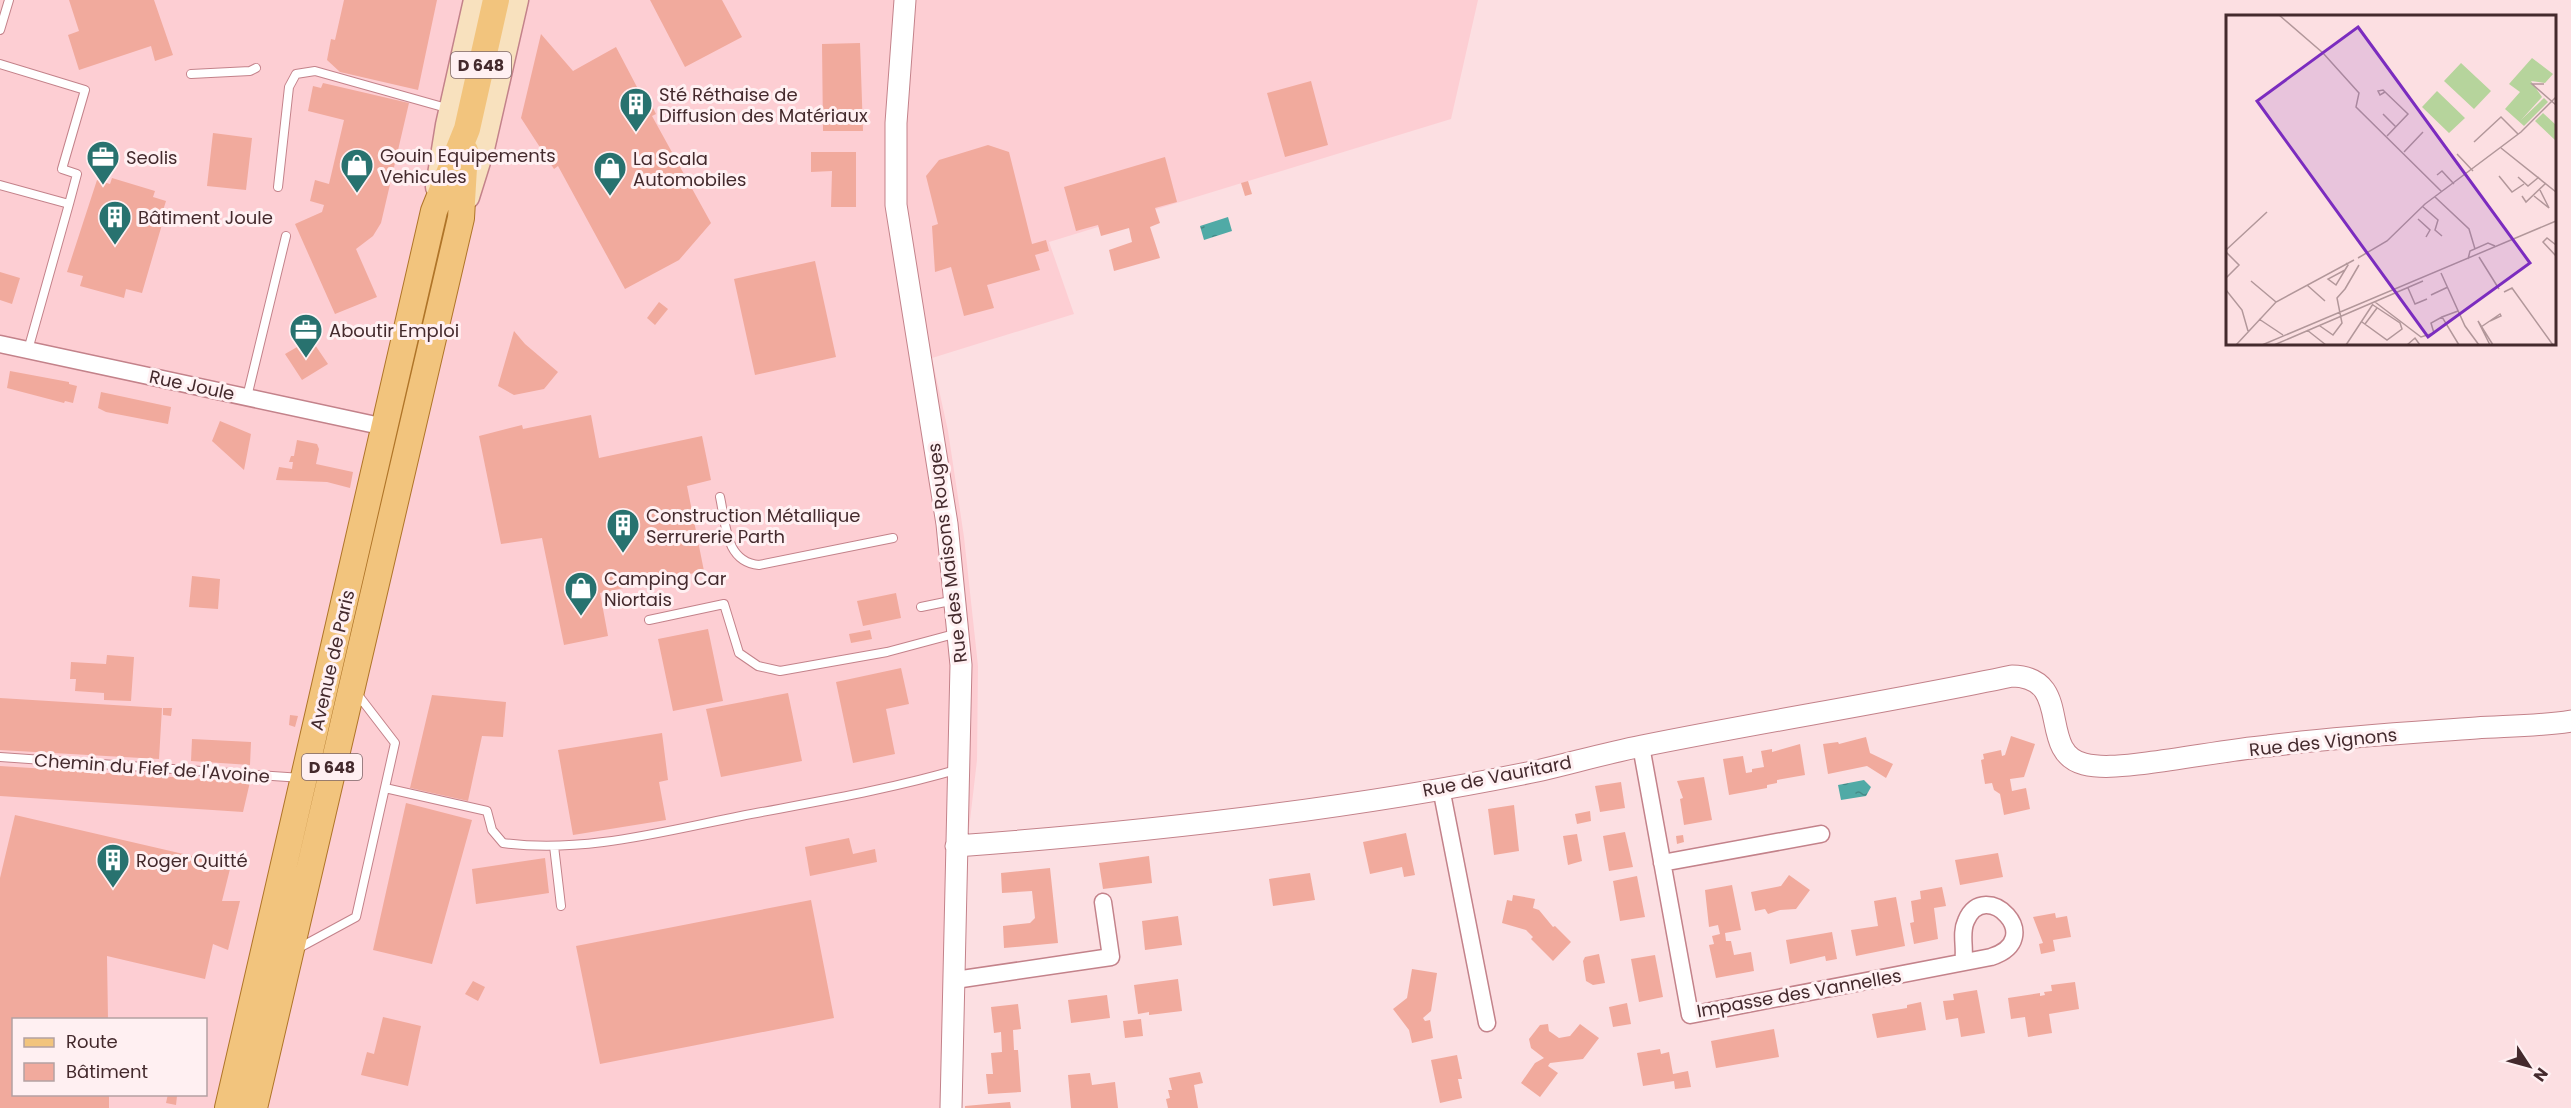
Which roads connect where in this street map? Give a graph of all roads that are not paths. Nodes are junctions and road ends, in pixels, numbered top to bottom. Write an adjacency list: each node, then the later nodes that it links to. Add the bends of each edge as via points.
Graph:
1 (9, 0): 6 (lane)
2 (475, 0): 10 (main road, Avenue de Paris)
3 (496, 0): 11 (main road, Avenue de Paris / D 648)
4 (518, 0): 16 (main road, Avenue de Paris, via 483,149)
5 (905, 0): 24 (street, Rue des Maisons Rouges, via 896,123 896,205)
6 (0, 30)
7 (0, 64): 14 (lane, via 85,90 62,169 77,174)
8 (256, 68): 9 (lane)
9 (191, 74)
10 (450, 110): 13 (lane, via 315,71 296,74 289,87); 15 (main road, Avenue de Paris)
11 (466, 129): 15 (main road, Avenue de Paris / D 648); 16 (main road, Avenue de Paris / D 648)
12 (0, 185): 14 (lane)
13 (278, 187)
14 (69, 204): 19 (lane)
15 (434, 212): 21 (main road, Avenue de Paris / D 648)
16 (461, 218): 28 (main road, Avenue de Paris / D 648)
17 (286, 236): 20 (lane)
18 (0, 344): 19 (street, Rue Joule)
19 (28, 350): 20 (street, Rue Joule)
20 (247, 397): 21 (street, Rue Joule)
21 (385, 426): 34 (main road, Avenue de Paris / D 648)
22 (720, 497): 23 (lane, via 733,550 742,562 749,564)
23 (893, 538)
24 (956, 600): 25 (lane); 27 (street, Rue des Maisons Rouges)
25 (921, 607)
26 (649, 620): 27 (lane, via 724,604 739,653 758,666 780,672 887,652)
27 (958, 633): 33 (street, Rue des Maisons Rouges, via 962,715)
28 (351, 686): 35 (lane, via 395,743); 43 (main road, Avenue de Paris / D 648)
29 (2571, 721): 32 (street, Rue des Vignons, via 2309,741 2123,766)
30 (1641, 746): 32 (street, Rue de Vauritard, via 2012,676 2034,679 2044,690 2062,746); 36 (street, Rue de Vauritard); 40 (street, Impasse des Vannelles)
31 (0, 757): 34 (lane, Chemin du Fief de l'Avoine)
32 (2076, 761)
33 (959, 769): 38 (lane, via 841,797 639,836); 39 (street, Rue des Maisons Rouges)
34 (305, 778): 47 (main road, Avenue de Paris / D 648)
35 (386, 788): 38 (lane, via 487,811 492,830 503,843); 43 (lane, via 356,917)
36 (1441, 788): 39 (street, Rue de Vauritard, via 1086,836); 46 (street)
37 (1821, 834): 40 (street)
38 (554, 846): 42 (lane)
39 (956, 846): 45 (street, Rue des Maisons Rouges)
40 (1662, 863): 44 (street, Impasse des Vannelles, via 1690,1015)
41 (1103, 902): 45 (street, via 1111,957)
42 (561, 906)
43 (289, 954): 48 (main road, Avenue de Paris / D 648)
44 (1963, 962)
45 (956, 980): 49 (street, Rue des Maisons Rouges)
46 (1487, 1023)
47 (228, 1108)
48 (254, 1108)
49 (951, 1108)

